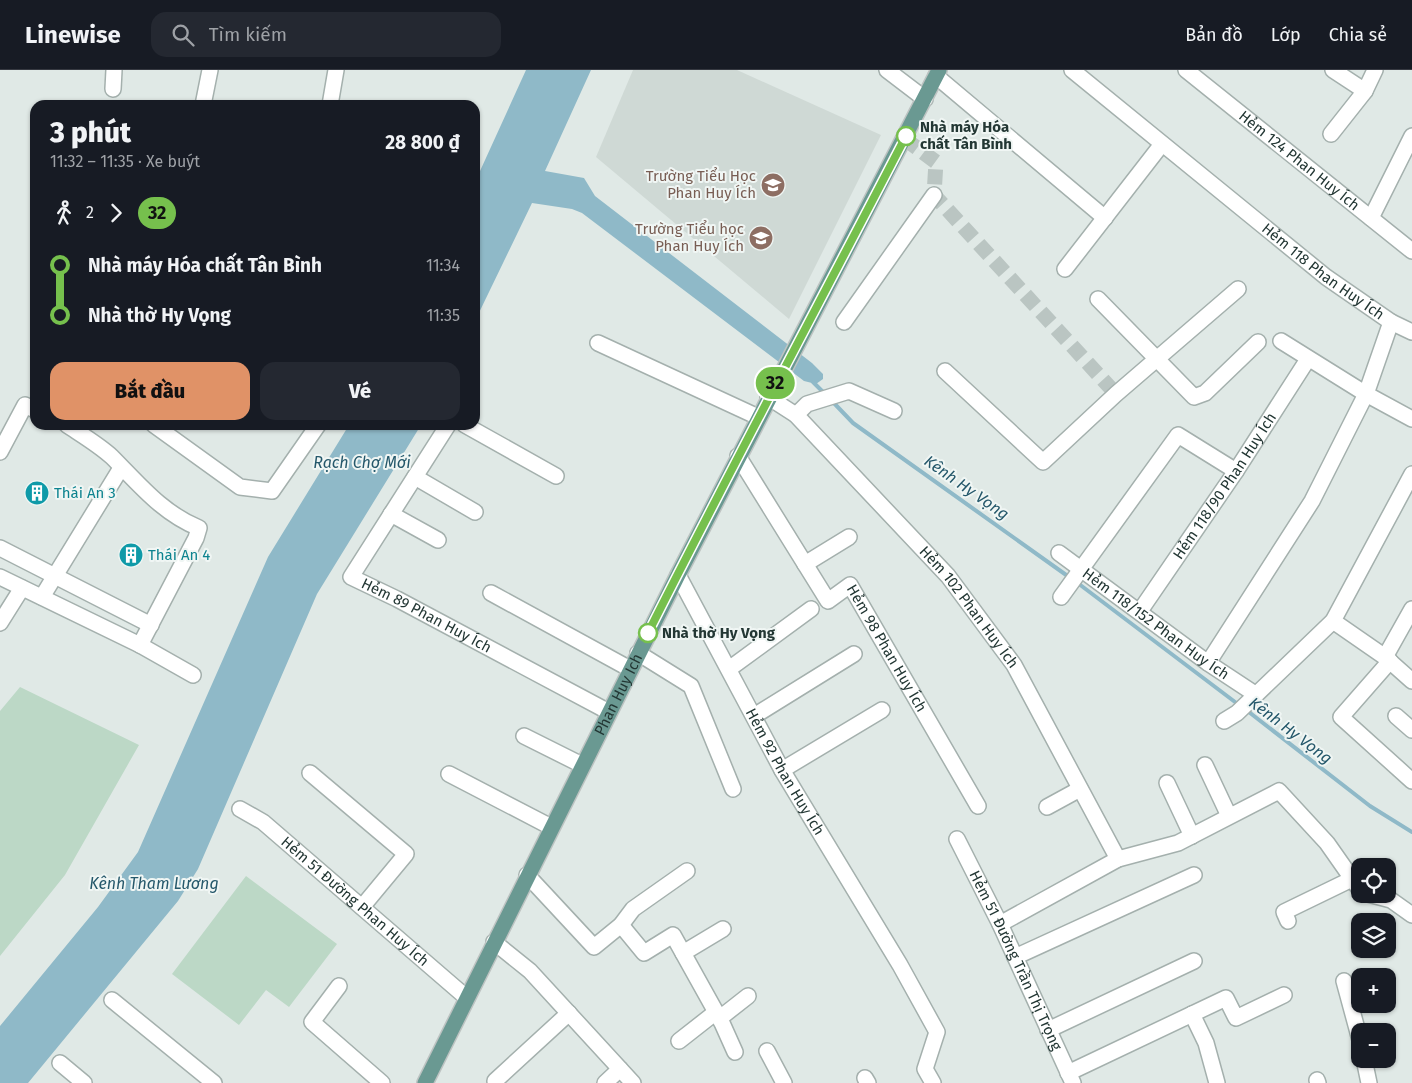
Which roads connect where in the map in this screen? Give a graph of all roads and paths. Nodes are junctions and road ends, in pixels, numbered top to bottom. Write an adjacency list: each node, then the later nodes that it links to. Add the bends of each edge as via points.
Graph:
1 (114, 70): 10 (street)
2 (210, 70): 13 (street)
3 (336, 70): 14 (street)
4 (887, 70): 12 (street)
5 (1072, 70): 17 (street, Hẻm 118 Phan Huy Ích)
6 (1186, 70): 20 (street, Hẻm 124 Phan Huy Ích)
7 (1333, 70): 11 (street)
8 (1375, 70): 11 (street)
9 (938, 73): 12 (main road, Phan Huy Ich); 19 (street)
10 (112, 89)
11 (1365, 90): 15 (street)
12 (925, 99): 34 (main road, Phan Huy Ich)
13 (204, 100)
14 (331, 100)
15 (1331, 134)
16 (1412, 136): 20 (street)
17 (1162, 144): 19 (street); 26 (street, Hẻm 118 Phan Huy Ích, via 1326,277)
18 (934, 195): 25 (street)
19 (1105, 218): 22 (street)
20 (1370, 218): 21 (street, Hẻm 124 Phan Huy Ích)
21 (1411, 249)
22 (1065, 269)
23 (1238, 289): 31 (street)
24 (1098, 299): 31 (street)
25 (844, 322)
26 (1391, 322): 27 (street); 35 (street, Hẻm 118 Phan Huy Ích)
27 (1412, 332)
28 (1281, 341): 32 (street)
29 (1258, 342): 31 (street, via 1205,393 1194,397)
30 (598, 343): 39 (street)
31 (1157, 359): 33 (street, via 1043,462)
32 (1308, 359): 35 (street); 49 (street, Hẻm 118/90 Phan Huy Ích)
33 (945, 371)
34 (770, 393): 38 (street, Hẻm 102 Phan Huy Ích); 39 (main road, Phan Huy Ich)
35 (1366, 394): 40 (street); 78 (street, Hẻm 118 Phan Huy Ích, via 1312,501)
36 (30, 407): 46 (street, via 26,405)
37 (894, 410): 38 (street, via 849,391 807,404)
38 (796, 415): 99 (street, Hẻm 102 Phan Huy Ích, via 948,576 1014,666)
39 (758, 417): 47 (main road, Phan Huy Ich)
40 (1412, 419)
41 (74, 430): 48 (street)
42 (161, 430): 43 (street, via 240,487 272,491)
43 (315, 430)
44 (445, 430): 51 (street, Hẻm 89 Phan Huy Ích)
45 (475, 430): 52 (street)
46 (0, 452)
47 (738, 456): 59 (street, Hẻm 98 Phan Huy Ích); 61 (main road, Phan Huy Ich)
48 (121, 468): 63 (street); 73 (street, via 167,511 199,528)
49 (1236, 471): 60 (street, via 1178,436); 70 (street, Hẻm 118/90 Phan Huy Ích)
50 (1412, 474): 71 (street)
51 (415, 476): 53 (street); 54 (street, Hẻm 89 Phan Huy Ích)
52 (556, 476)
53 (475, 512)
54 (391, 514): 56 (street); 85 (street, Hẻm 89 Phan Huy Ích, via 351,578 397,599)
55 (849, 537): 59 (street)
56 (438, 540)
57 (0, 548): 63 (street)
58 (1059, 553): 60 (street, Hẻm 118/152 Phan Huy Ích)
59 (806, 564): 100 (street, Hẻm 98 Phan Huy Ích, via 828,601 850,585)
60 (1082, 570): 67 (street); 70 (street, Hẻm 118/152 Phan Huy Ích)
61 (678, 575): 75 (main road, Phan Huy Ich); 79 (street, Hẻm 92 Phan Huy Ích)
62 (0, 576): 64 (street)
63 (54, 576): 66 (street); 73 (street)
64 (22, 588): 66 (street); 72 (street)
65 (491, 593): 80 (street)
66 (42, 597): 74 (street)
67 (1061, 597)
68 (811, 609): 79 (street)
69 (1412, 609): 77 (street)
70 (1140, 611): 78 (street, Hẻm 118/152 Phan Huy Ích)
71 (1333, 620): 77 (street); 83 (street)
72 (0, 623)
73 (151, 625): 74 (street)
74 (140, 646): 81 (street)
75 (638, 653): 80 (main road, Phan Huy Ich); 98 (street, via 691,686)
76 (854, 654): 86 (street)
77 (1387, 659): 82 (street); 96 (street, via 1341,716)
78 (1208, 663): 83 (street, Hẻm 118/152 Phan Huy Ích)
79 (729, 668): 86 (street, Hẻm 92 Phan Huy Ích)
80 (630, 669): 85 (main road, Phan Huy Ich)
81 (193, 675)
82 (1412, 681)
83 (1252, 698): 88 (street)
84 (882, 710): 93 (street)
85 (609, 712): 91 (main road, Phan Huy Ich)
86 (754, 716): 93 (street, Hẻm 92 Phan Huy Ích)
87 (1396, 716): 89 (street)
88 (1230, 717)
89 (1412, 730)
90 (524, 736): 91 (street)
91 (582, 765): 104 (main road, Phan Huy Ich)
92 (1205, 765): 103 (street)
93 (782, 770): 150 (street, Hẻm 92 Phan Huy Ích, via 900,965 936,1032 925,1069)
94 (310, 773): 114 (street, via 406,854)
95 (449, 774): 104 (street)
96 (1412, 781)
97 (1167, 783): 105 (street)
98 (733, 789)
99 (1080, 789): 101 (street); 107 (street, Hẻm 102 Phan Huy Ích)
100 (978, 806)
101 (1047, 806)
102 (240, 809): 114 (street, Hẻm 51 Đường Phan Huy Ích, via 263,822)
103 (1229, 816): 105 (street); 111 (street, via 1279,791 1327,843)
104 (551, 827): 109 (main road, Phan Huy Ich)
105 (1192, 836): 107 (street)
106 (957, 840): 117 (street, Hẻm 51 Đường Trần Thị Trọng)
107 (1118, 860): 117 (street)
108 (687, 871): 118 (street, via 633,909)
109 (527, 875): 118 (street, via 594,947); 120 (main road, Phan Huy Ich)
110 (1194, 875): 122 (street)
111 (1351, 878)
112 (1351, 887): 116 (street, via 1284,912)
113 (1395, 903): 115 (street)
114 (362, 907): 128 (street, Hẻm 51 Đường Phan Huy Ích)
115 (1412, 915)
116 (1288, 921)
117 (1000, 924): 122 (street, Hẻm 51 Đường Trần Thị Trọng)
118 (621, 925): 121 (street, via 644,953 673,935)
119 (723, 929): 121 (street)
120 (494, 942): 128 (main road, Phan Huy Ich); 130 (street, via 530,971)
121 (683, 953): 132 (street)
122 (1015, 958): 134 (street, Hẻm 51 Đường Trần Thị Trọng)
123 (1194, 962): 134 (street)
124 (1344, 981): 133 (street)
125 (339, 986): 145 (street, via 312,1022)
126 (1284, 995): 131 (street, via 1236,1018 1226,998)
127 (748, 996): 132 (street)
128 (467, 998): 146 (main road, Phan Huy Ich)
129 (112, 1000): 144 (street)
130 (569, 1013): 140 (street); 142 (street)
131 (1192, 1014): 141 (street); 151 (street, via 1206,1043)
132 (718, 1015): 135 (street); 137 (street)
133 (1355, 1023)
134 (1048, 1030): 141 (street, Hẻm 51 Đường Trần Thị Trọng)
135 (679, 1041)
136 (766, 1051): 149 (street)
137 (735, 1052)
138 (60, 1062): 143 (street)
139 (1366, 1068): 152 (street)
140 (620, 1069): 147 (street); 148 (street)
141 (1070, 1078)
142 (495, 1081)
143 (84, 1083)
144 (214, 1083)
145 (382, 1083)
146 (426, 1083)
147 (605, 1083)
148 (633, 1083)
149 (784, 1083)
150 (933, 1083)
151 (1217, 1083)
152 (1369, 1083)

